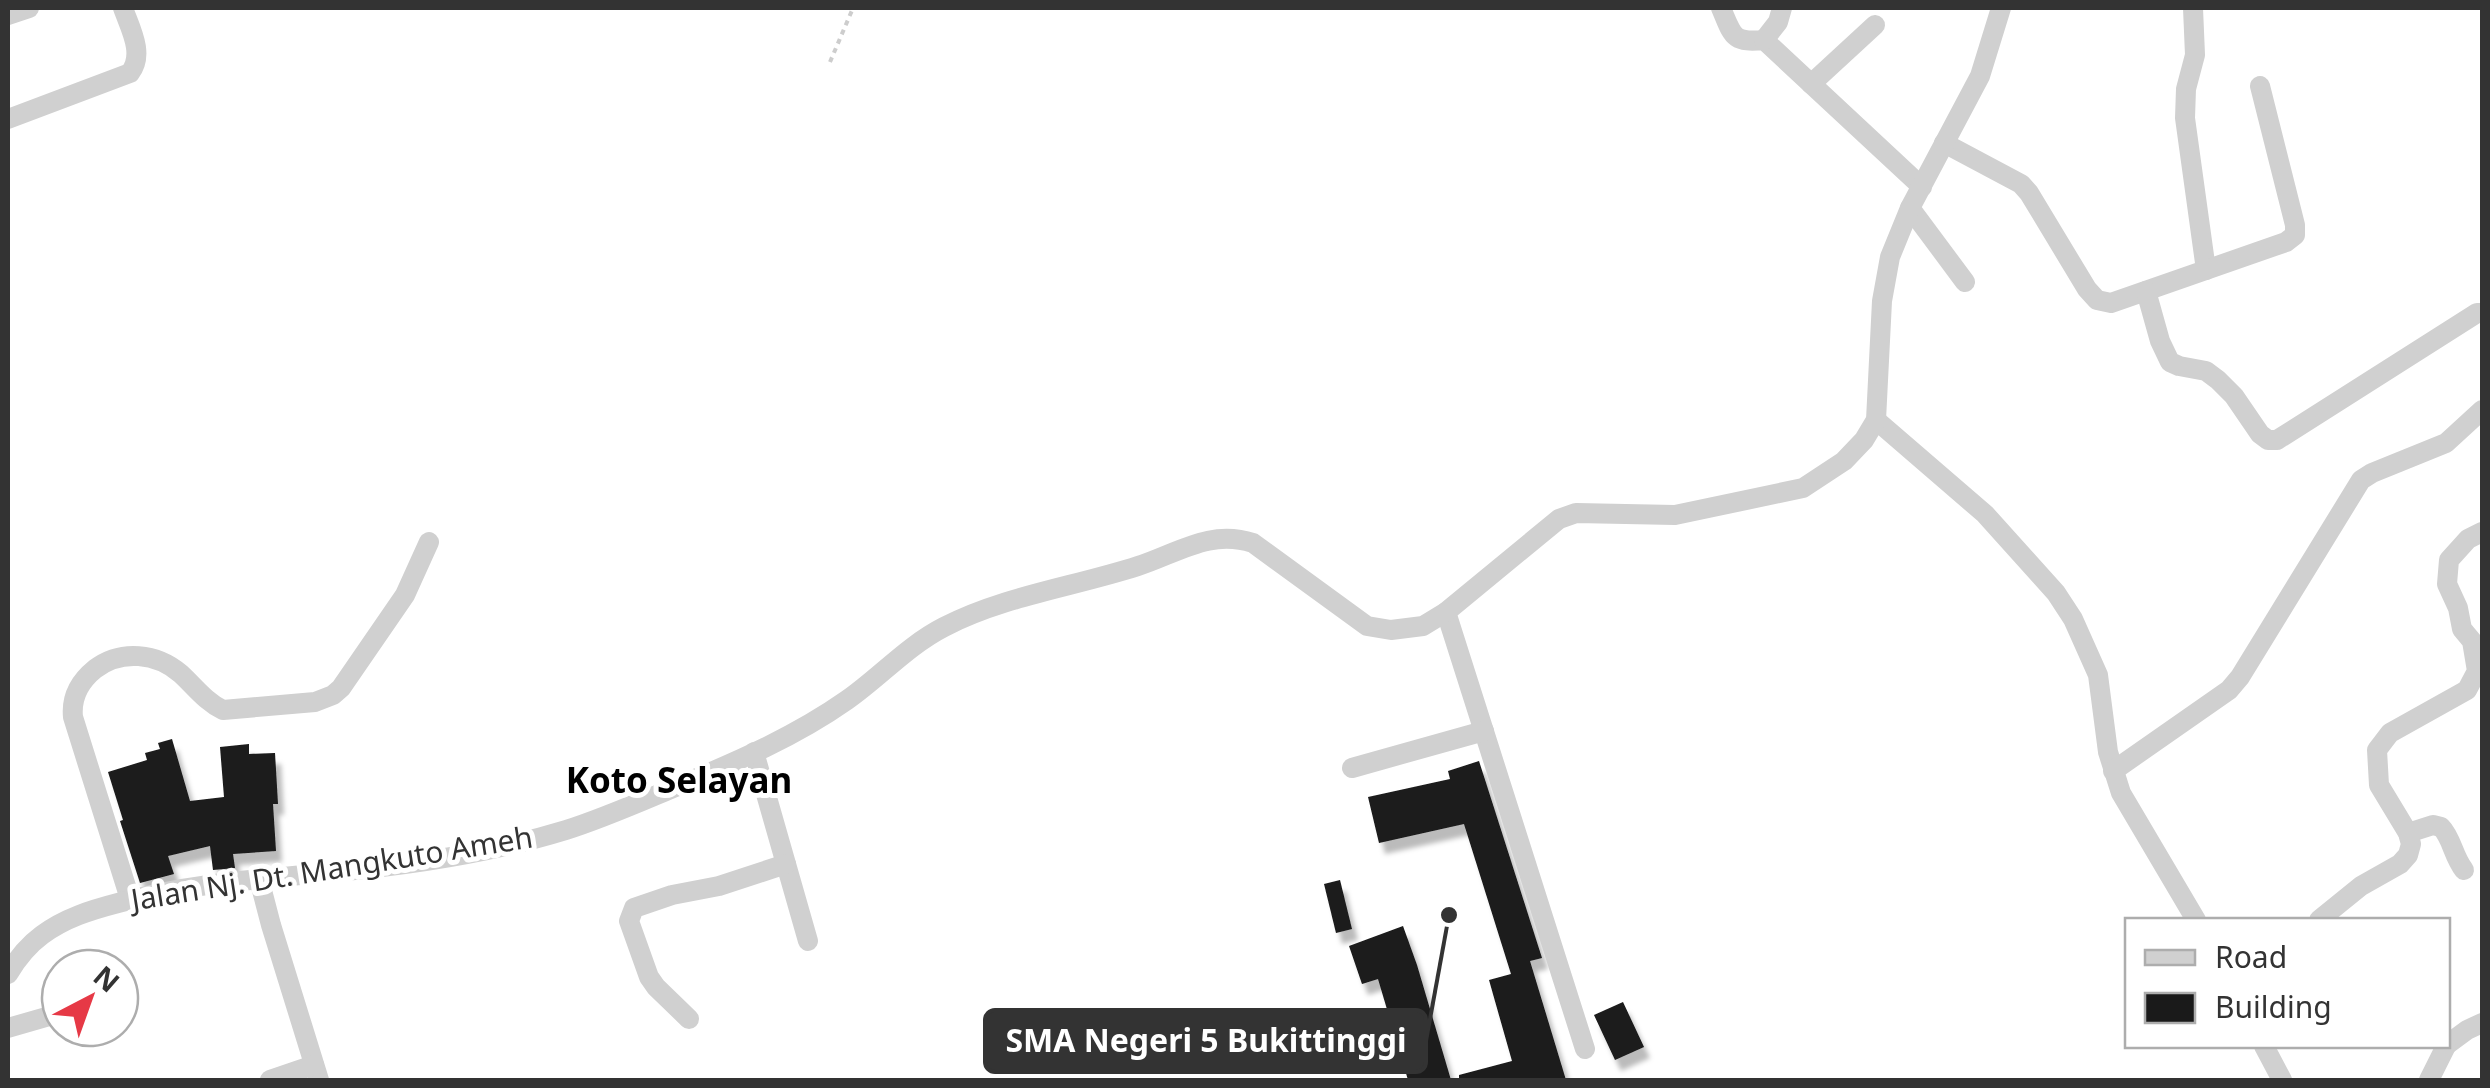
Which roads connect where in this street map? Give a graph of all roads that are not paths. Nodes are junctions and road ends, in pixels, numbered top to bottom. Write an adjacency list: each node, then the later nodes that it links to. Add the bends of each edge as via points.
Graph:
1 (29, 8): 7 (street)
2 (123, 8): 12 (street, via 138,53 130,73)
3 (1722, 8): 9 (street, via 1736,38)
4 (1782, 8): 9 (street)
5 (2001, 8): 13 (street, via 1980,76)
6 (2193, 8): 16 (street, via 2195,55 2185,118)
7 (8, 15)
8 (1875, 25): 10 (street)
9 (1764, 40): 10 (street)
10 (1811, 84): 14 (street)
11 (2260, 86): 16 (street, via 2295,235)
12 (8, 119)
13 (1944, 143): 14 (street); 18 (street, via 2021,184 2098,300)
14 (1922, 187): 15 (street)
15 (1910, 208): 17 (street); 21 (street, via 1890,257 1882,301)
16 (2206, 270): 18 (street)
17 (1965, 282)
18 (2146, 291): 19 (street, via 2170,362 2206,370 2268,440)
19 (2482, 313)
20 (2482, 410): 28 (street, via 2446,443 2362,480 2229,690)
21 (1876, 420): 24 (street, Jalan Nj. Dt. Mangkuto Ameh, via 1844,461 1803,488 1675,516 1576,513 1559,520); 28 (street, via 1985,514 2056,594 2098,676)
22 (2482, 532): 29 (street, via 2448,560 2447,584 2472,641 2477,671 2467,690 2390,734 2377,750 2379,785)
23 (429, 542): 33 (street, via 405,595 340,688 324,700 223,710 172,666 140,656 122,656 90,673 75,693 73,717)
24 (1446, 612): 25 (street); 26 (street, Jalan Nj. Dt. Mangkuto Ameh, via 1423,626 1367,626 1253,543 1212,538 972,614 916,644 848,700)
25 (1484, 731): 27 (street); 45 (street)
26 (754, 752): 30 (street); 32 (street, Jalan Nj. Dt. Mangkuto Ameh, via 567,830 377,868)
27 (1352, 768)
28 (2113, 770): 34 (street)
29 (2408, 833): 31 (street, via 2440,827); 35 (street, via 2411,844 2400,864)
30 (786, 864): 36 (street); 39 (street, via 634,908 629,921 650,977)
31 (2464, 870)
32 (259, 879): 33 (street, Jalan Nj. Dt. Mangkuto Ameh); 46 (street)
33 (130, 900): 37 (street, Jalan Nj. Dt. Mangkuto Ameh, via 79,914 44,933)
34 (2195, 918)
35 (2322, 918)
36 (808, 941)
37 (8, 974)
38 (40, 1019): 41 (street)
39 (689, 1019)
40 (2482, 1023): 42 (street)
41 (8, 1028)
42 (2450, 1043)
43 (2265, 1048): 48 (street)
44 (2445, 1048): 49 (street)
45 (1585, 1049)
46 (316, 1073): 47 (street)
47 (270, 1080)
48 (2282, 1080)
49 (2429, 1080)

